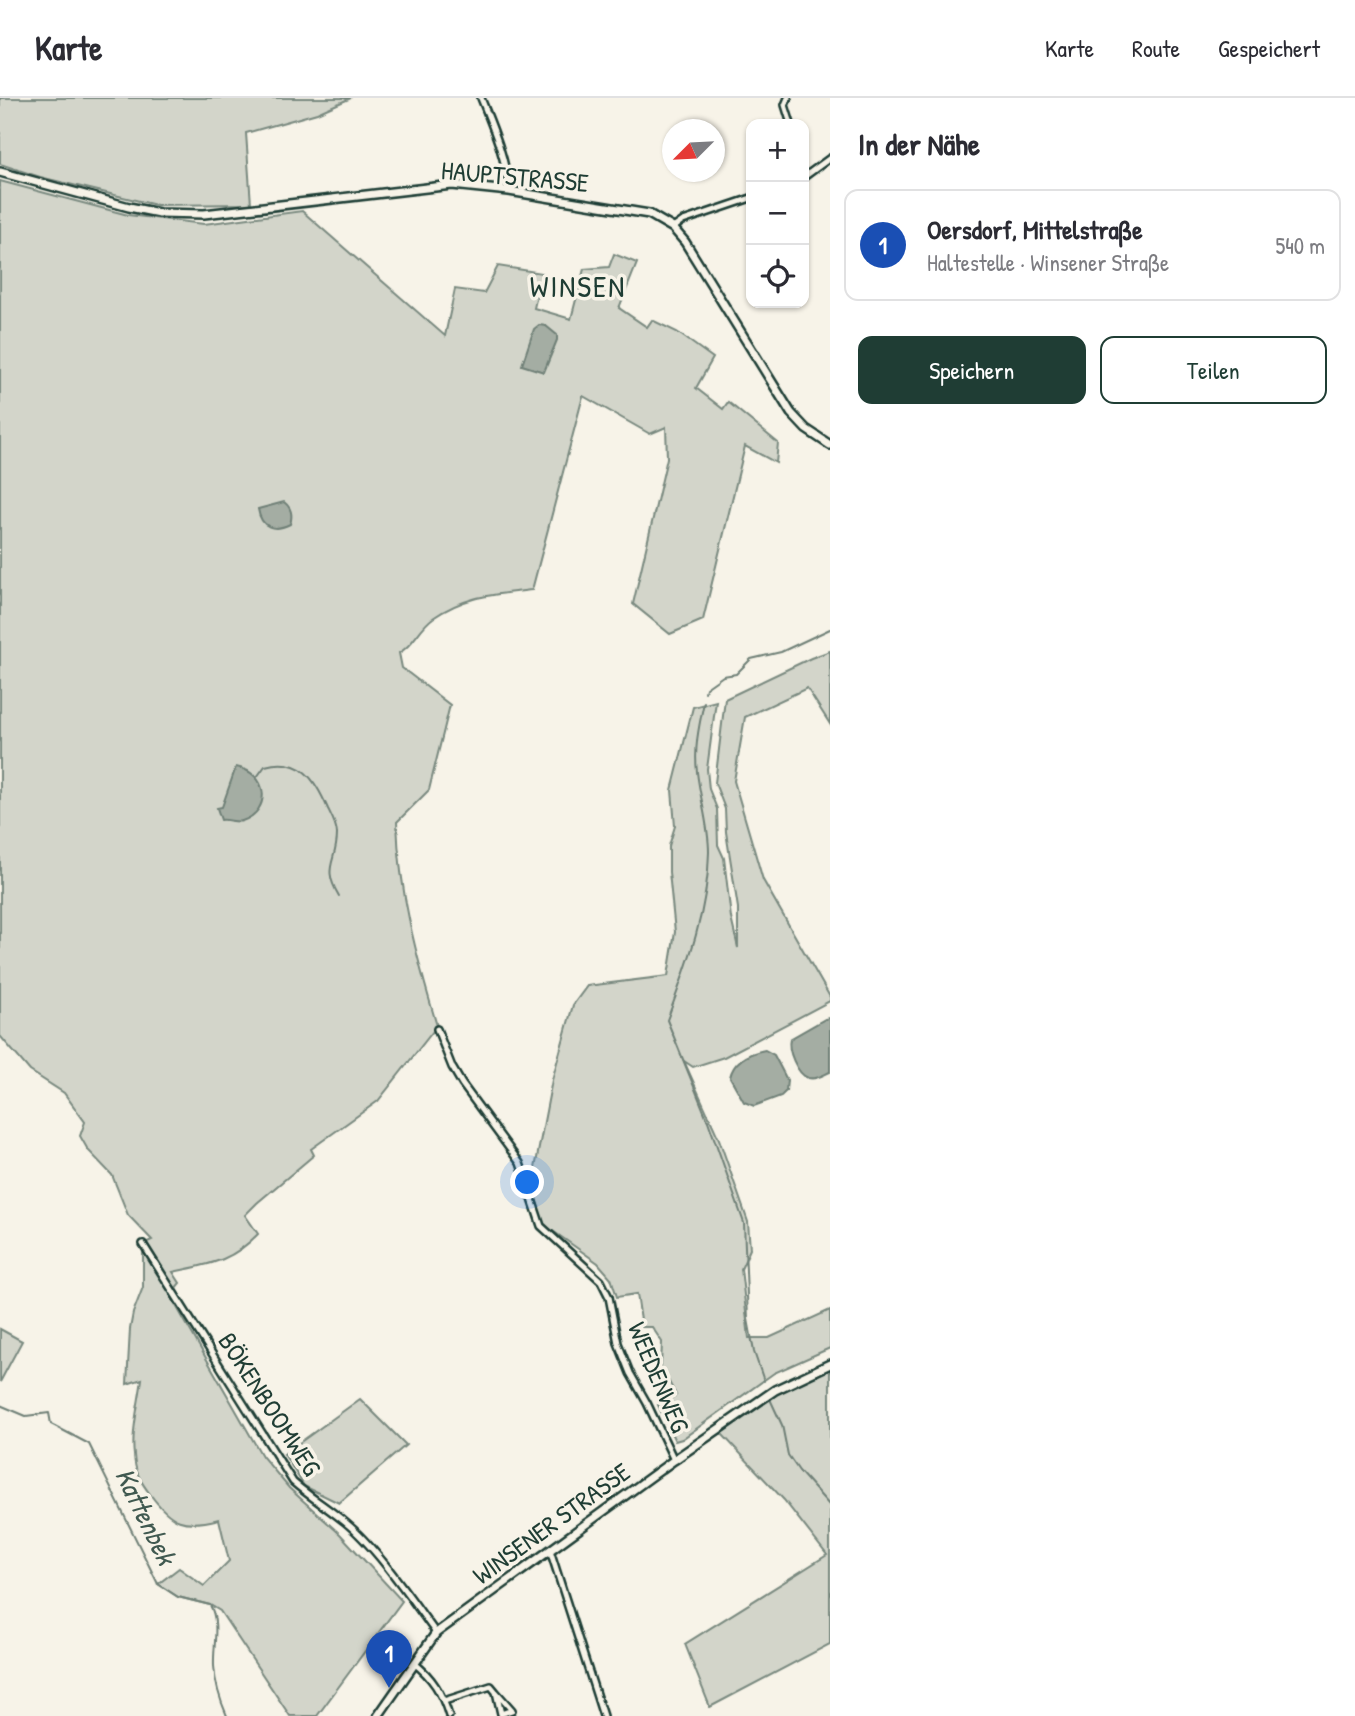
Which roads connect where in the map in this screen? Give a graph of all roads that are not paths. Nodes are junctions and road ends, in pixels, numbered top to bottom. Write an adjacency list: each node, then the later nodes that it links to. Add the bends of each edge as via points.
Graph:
1 (481, 98): 7 (street)
2 (788, 98): 3 (street)
3 (789, 119)
4 (830, 158): 6 (street)
5 (0, 172): 7 (street, HAUPTSTRASSE, via 159,213 204,214 452,185)
6 (809, 174)
7 (509, 191): 9 (street, HAUPTSTRASSE, via 634,210)
8 (746, 200): 9 (street, via 683,221)
9 (673, 229): 10 (street, HAUPTSTRASSE, via 791,413)
10 (830, 445)
11 (437, 1029): 14 (street, WEEDENWEG, via 452,1068 520,1163 541,1226 601,1282 630,1373)
12 (143, 1244): 16 (street, BÖKENBOOMWEG, via 293,1482 346,1522)
13 (830, 1364): 14 (street, WINSENER STRASSE, via 775,1390)
14 (674, 1460): 15 (street, WINSENER STRASSE)
15 (550, 1550): 16 (street, WINSENER STRASSE); 22 (street)
16 (436, 1633): 17 (street, WINSENER STRASSE)
17 (414, 1663): 19 (street, via 430,1675); 20 (street, WINSENER STRASSE)
18 (496, 1692): 19 (street, via 491,1686)
19 (444, 1700): 21 (street)
20 (378, 1716)
21 (449, 1716)
22 (603, 1716)

